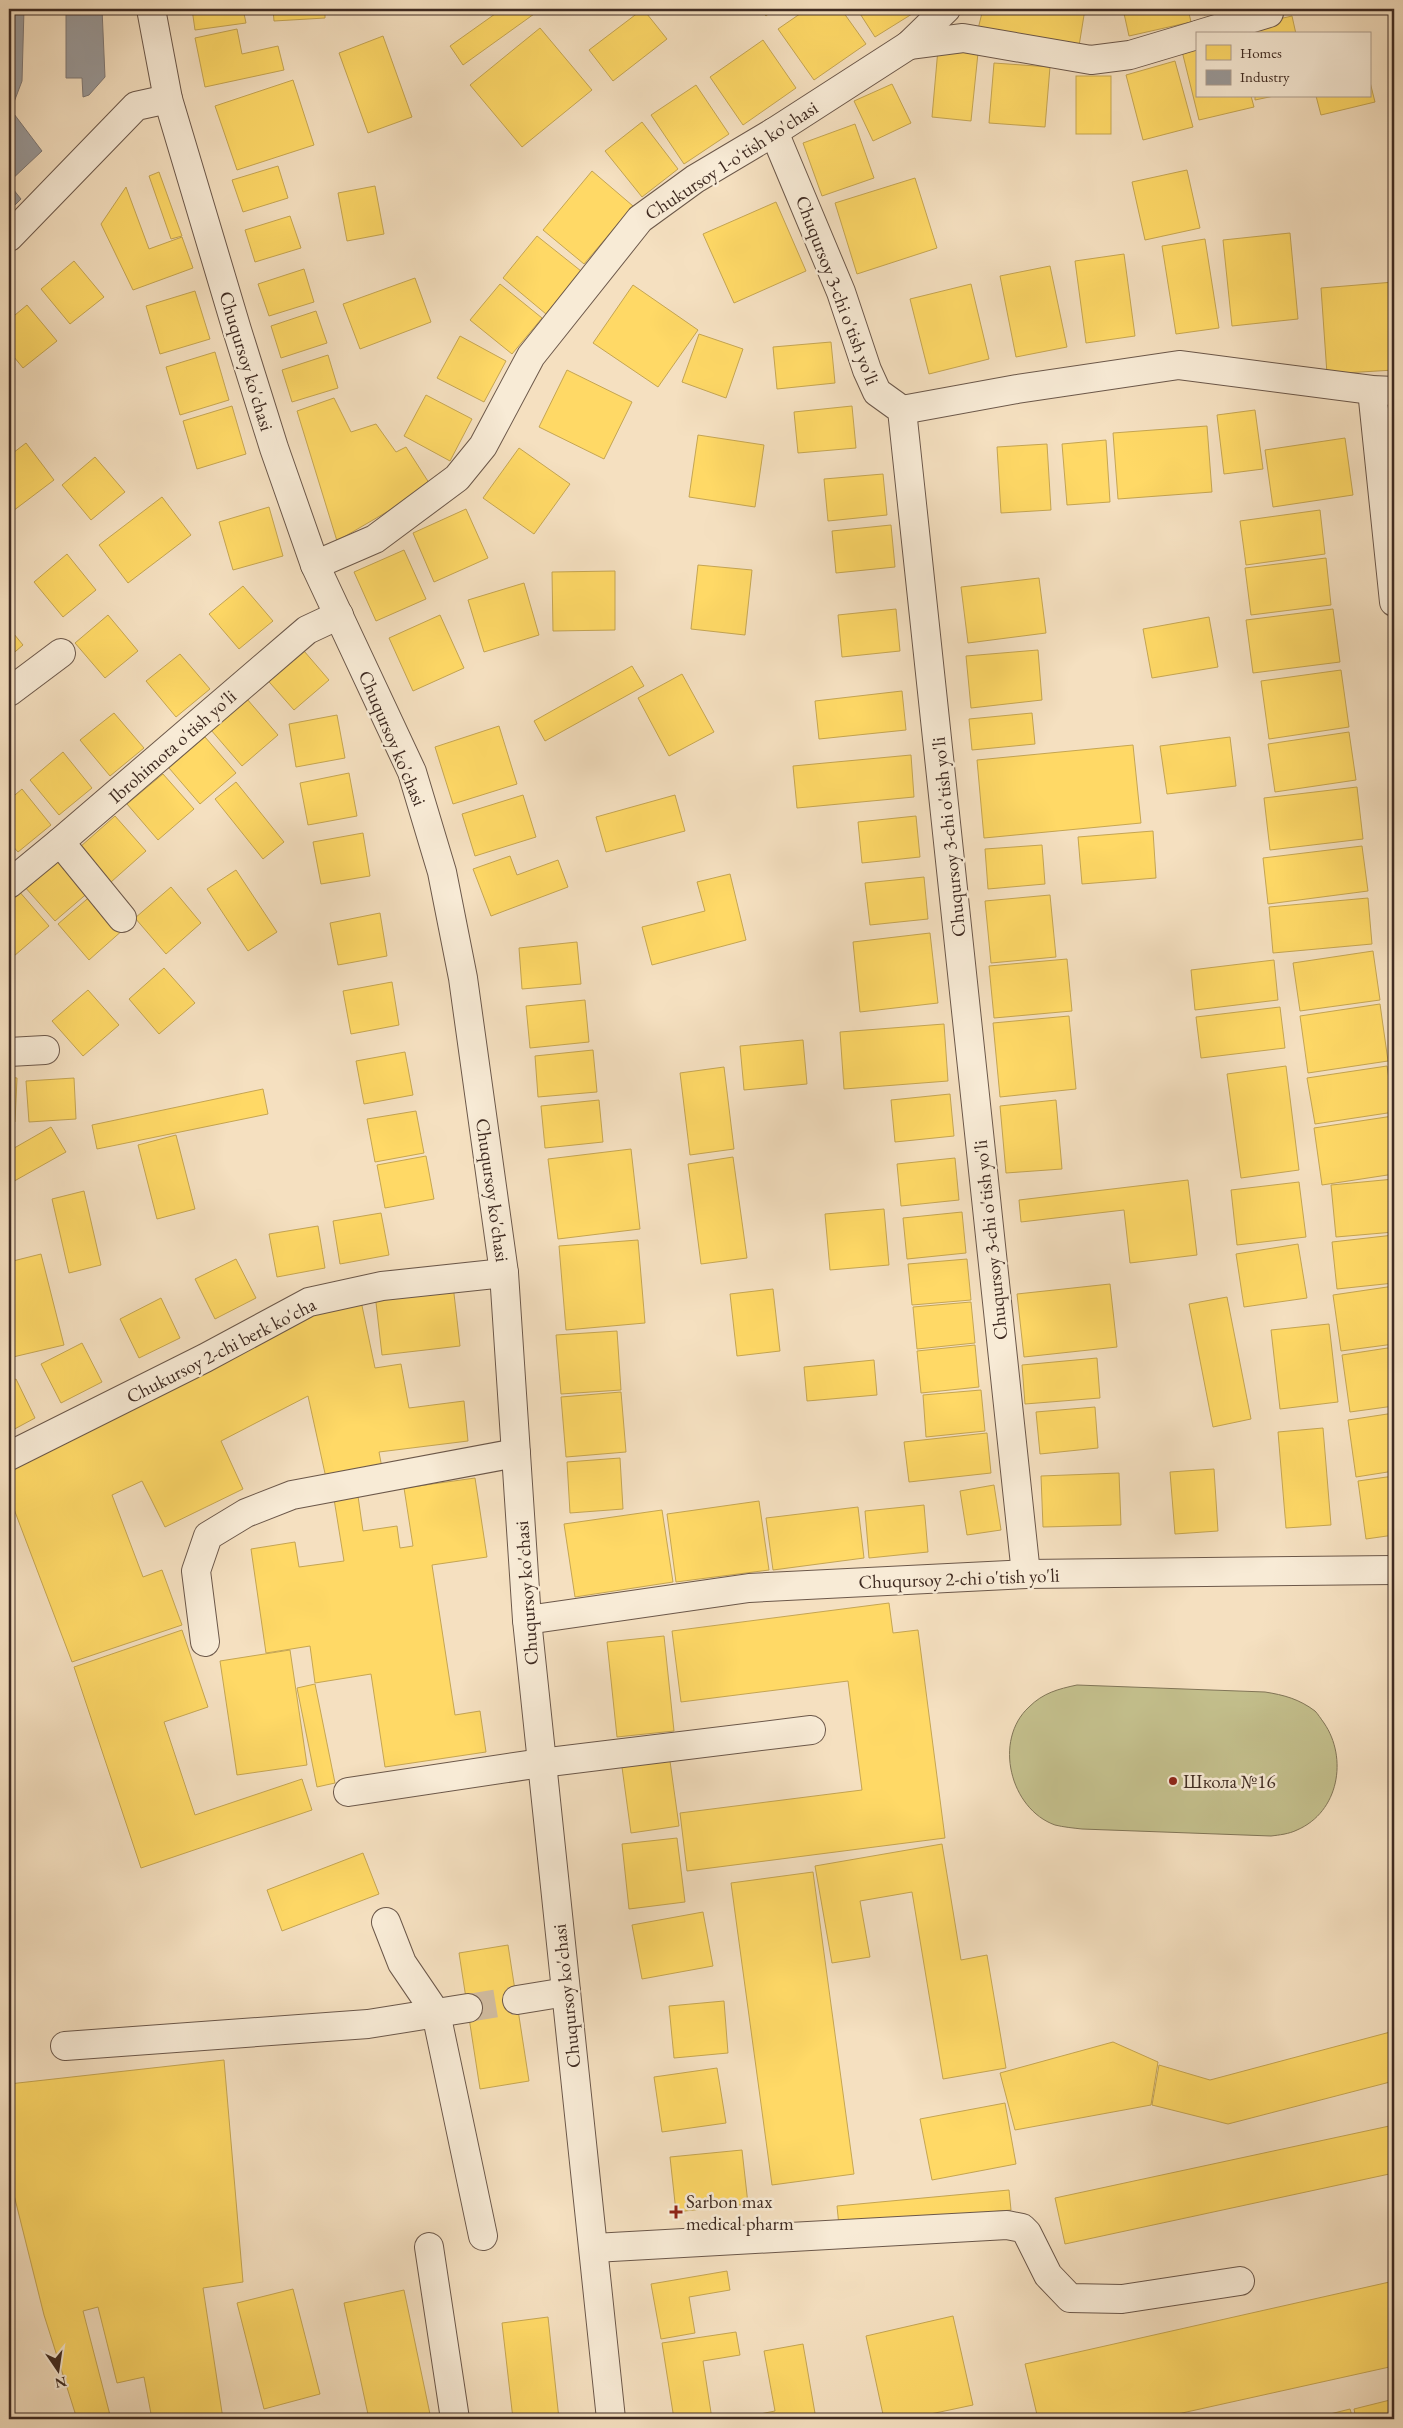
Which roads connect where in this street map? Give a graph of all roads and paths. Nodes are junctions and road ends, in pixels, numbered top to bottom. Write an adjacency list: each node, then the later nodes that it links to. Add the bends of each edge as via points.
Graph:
1 (151, 9): 7 (street, Chuqursoy ko'chasi)
2 (946, 9): 6 (street, Chukursoy 1-o'tish ko'chasi)
3 (1269, 13): 4 (street)
4 (1205, 32)
5 (1196, 35): 6 (street, via 1130,55 1091,60 963,38)
6 (909, 45): 8 (street, Chukursoy 1-o'tish ko'chasi)
7 (168, 99): 9 (street, via 136,106); 12 (street, Chuqursoy ko'chasi, via 237,330)
8 (774, 132): 11 (street, Chuqursoy 3-chi o'tish yo'li, via 841,292 877,392); 12 (street, Chukursoy 1-o'tish ko'chasi, via 695,179 640,218 531,356 482,446 457,478 375,539)
9 (9, 237)
10 (1383, 391): 11 (street, via 1179,365); 13 (street)
11 (902, 410): 26 (street, Chuqursoy 3-chi o'tish yo'li)
12 (315, 565): 14 (street, Chuqursoy ko'chasi)
13 (1394, 602)
14 (339, 615): 17 (street, Ibrohimota o'tish yo'li, via 307,630); 22 (street, Chuqursoy ko'chasi, via 412,772 442,872 472,1033)
15 (61, 654): 16 (street)
16 (9, 692)
17 (60, 842): 18 (street, Ibrohimota o'tish yo'li); 19 (street)
18 (9, 884)
19 (122, 918)
20 (45, 1050): 21 (street)
21 (9, 1052)
22 (504, 1273): 23 (street, Chuqursoy ko'chasi); 24 (street, Chukursoy 2-chi berk ko'cha, via 382,1286 309,1302)
23 (516, 1452): 27 (street, Chuqursoy ko'chasi); 28 (street, via 292,1495 246,1513 216,1531 208,1536 196,1571)
24 (9, 1456)
25 (1394, 1570): 26 (street, Chuqursoy 2-chi o'tish yo'li)
26 (1026, 1574): 27 (street, Chuqursoy 2-chi o'tish yo'li, via 749,1588)
27 (527, 1620): 30 (street, Chuqursoy ko'chasi)
28 (205, 1642)
29 (811, 1730): 30 (street)
30 (540, 1763): 31 (street); 33 (street, Chuqursoy ko'chasi)
31 (348, 1792)
32 (386, 1922): 36 (street, via 402,1963)
33 (566, 1992): 34 (street); 40 (street, Chuqursoy ko'chasi)
34 (517, 2000)
35 (468, 2008): 36 (street)
36 (436, 2012): 37 (street, via 368,2024); 38 (street)
37 (65, 2046)
38 (483, 2236)
39 (429, 2247): 42 (street)
40 (594, 2248): 41 (street, via 1007,2225 1022,2228 1027,2233 1048,2275 1070,2298 1122,2299); 43 (street, Chuqursoy ko'chasi)
41 (1240, 2281)
42 (455, 2419)
43 (611, 2419)

